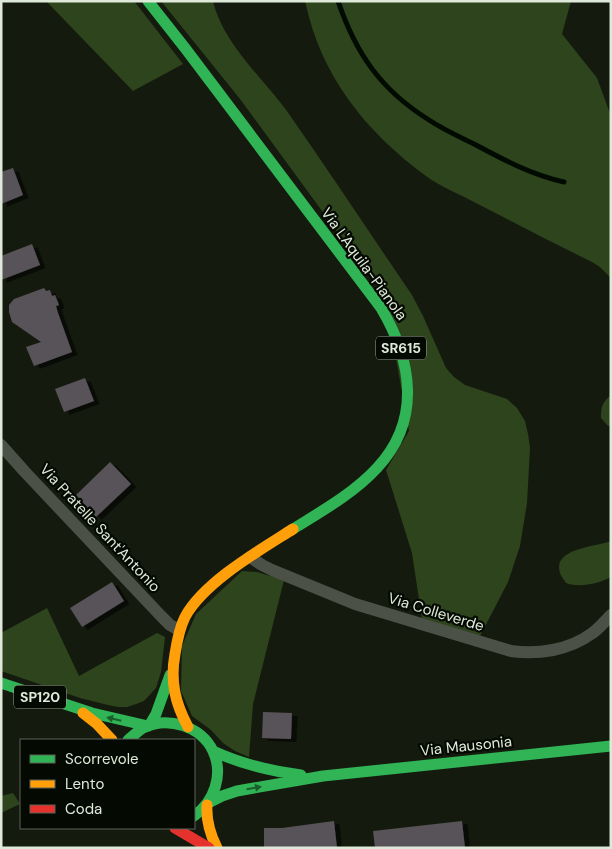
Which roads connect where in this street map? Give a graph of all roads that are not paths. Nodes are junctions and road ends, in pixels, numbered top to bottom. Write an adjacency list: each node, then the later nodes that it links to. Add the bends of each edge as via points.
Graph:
1 (148, 1): 3 (main road, Via L'Aquila-Pianola / SR615, via 381,308 396,335 407,369 408,396 404,421 385,459 349,492)
2 (1, 445): 5 (street, Via Pratelle Sant'Antonio, via 161,616)
3 (250, 557): 4 (street, Via Colleverde, via 272,570 345,600 512,651 540,652 573,644 594,632); 5 (main road, Via L'Aquila-Pianola / SR615, via 200,598)
4 (611, 615)
5 (179, 630): 6 (main road, Via L'Aquila-Pianola / SR615)
6 (171, 671): 9 (main road, Via L'Aquila-Pianola / SR615); 10 (main road, Via L'Aquila-Pianola / SR615, via 176,700)
7 (1, 683): 8 (main road, SP120)
8 (79, 710): 9 (main road, SP120, one-way to 8); 11 (main road, SP120)
9 (149, 726): 10 (main road, via 171,722); 12 (main road)
10 (188, 727): 14 (main road)
11 (111, 739)
12 (129, 739)
13 (611, 746): 15 (main road, Via Mausonia)
14 (213, 751): 15 (main road, Via Mausonia, via 236,762 263,769); 16 (main road, via 218,776)
15 (323, 776): 16 (main road, Via Mausonia, one-way to 15, via 238,791)
16 (207, 804): 17 (main road); 20 (main road, via 208,825)
17 (195, 815)
18 (177, 829): 19 (main road)
19 (210, 848)
20 (217, 848)

